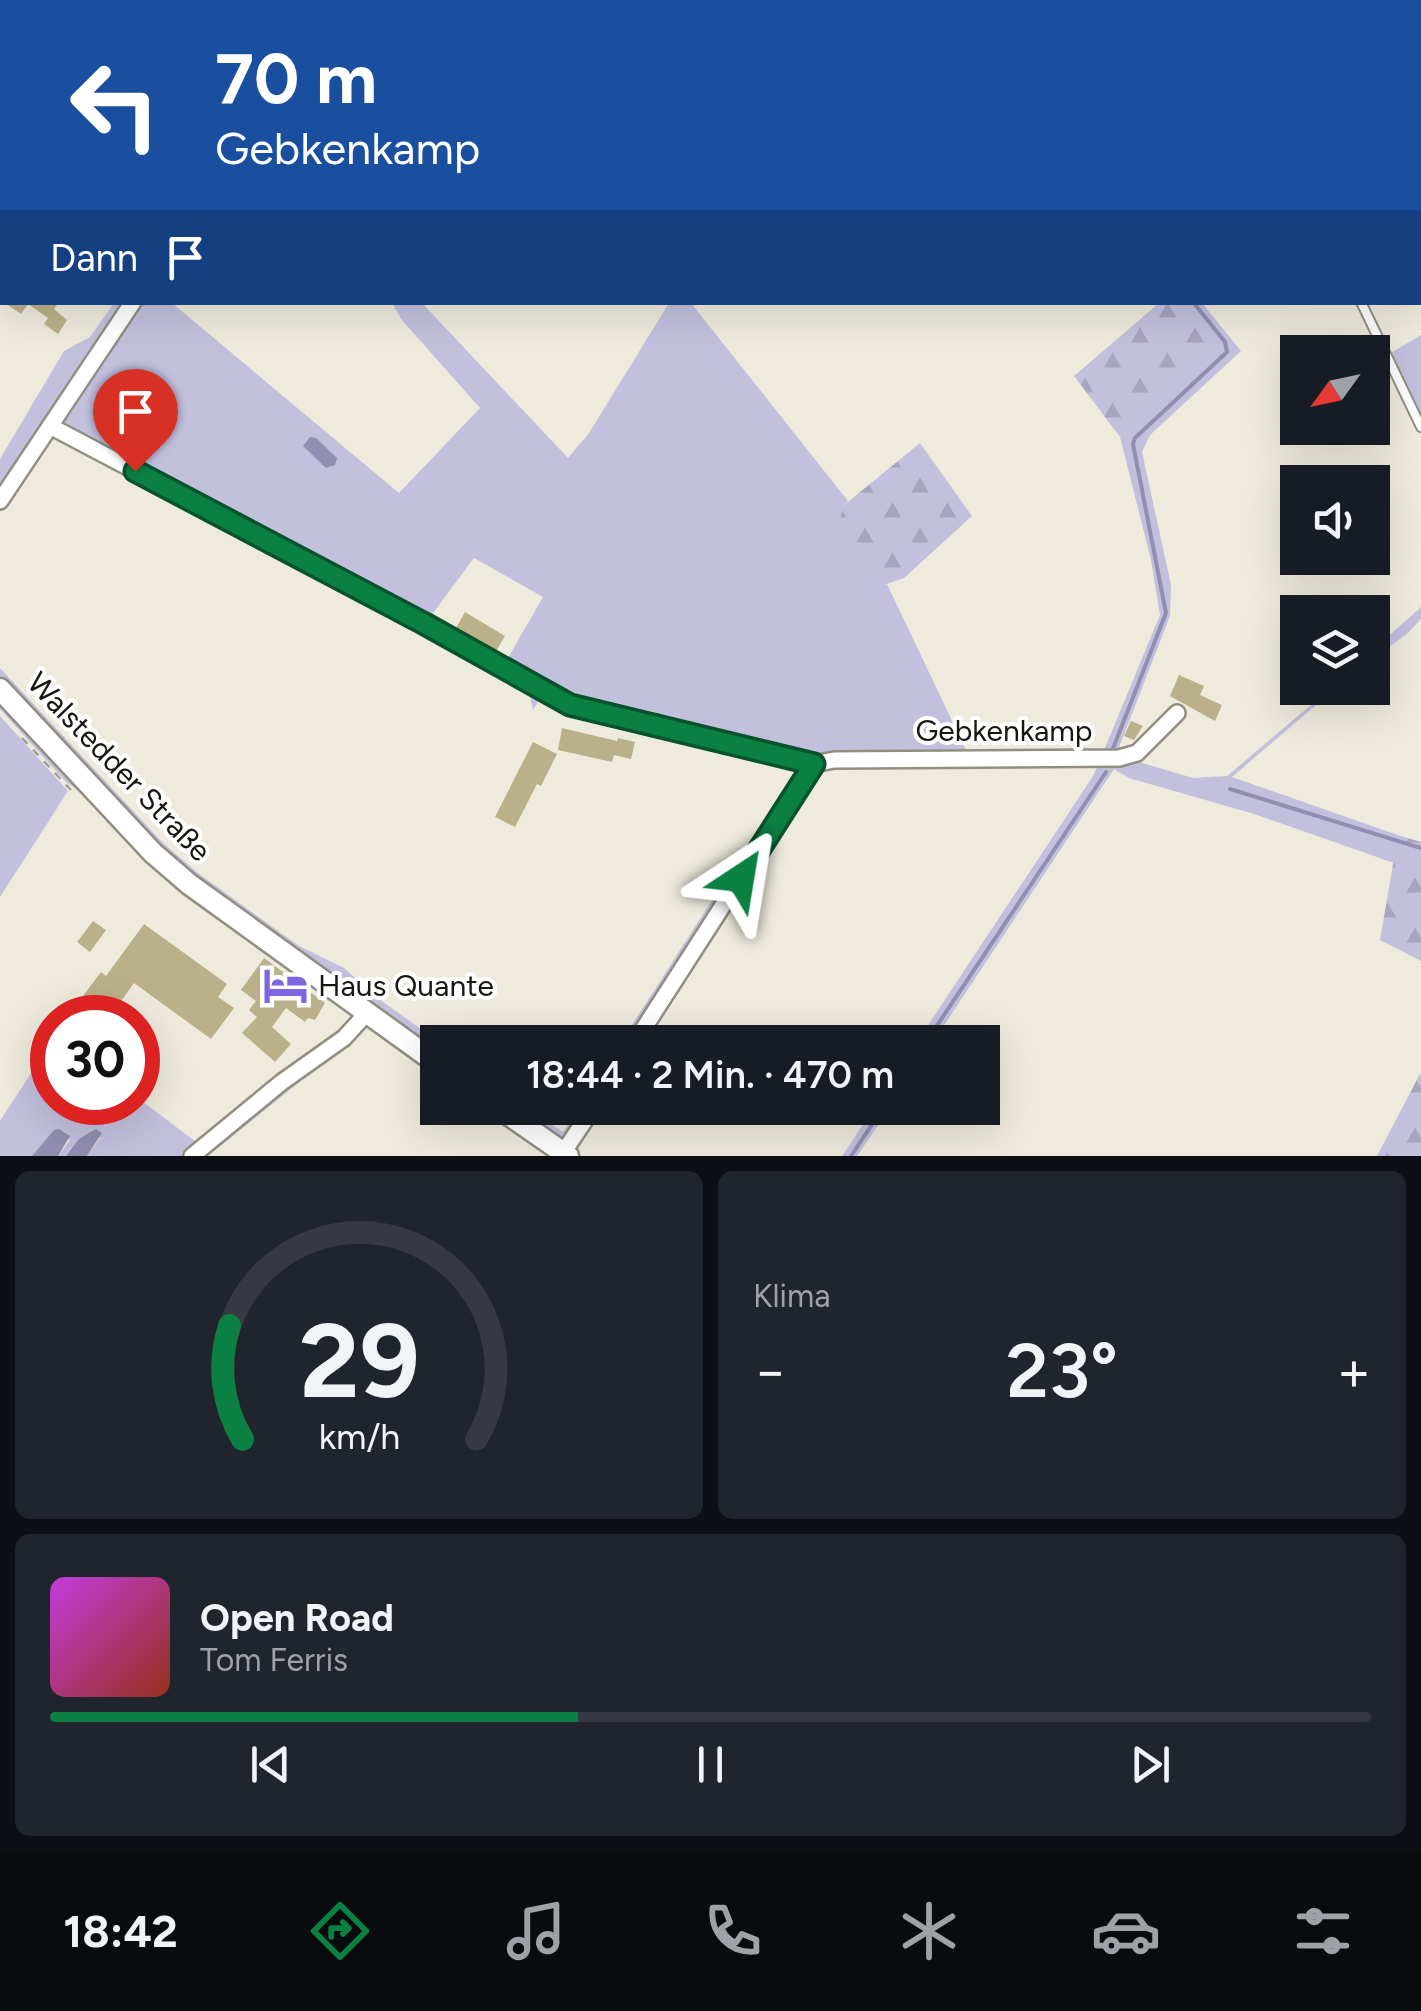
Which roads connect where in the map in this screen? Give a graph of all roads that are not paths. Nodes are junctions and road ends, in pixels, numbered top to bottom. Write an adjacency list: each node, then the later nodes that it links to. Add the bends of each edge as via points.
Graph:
1 (131, 305): 3 (street)
2 (1362, 305): 4 (lane)
3 (50, 426): 5 (street); 8 (street, Gebkenkamp, via 570,705)
4 (1421, 427)
5 (0, 501)
6 (0, 688): 9 (main road, Walstedder Straße, via 153,853)
7 (1178, 713): 8 (street, Gebkenkamp, via 1138,753 1118,758)
8 (814, 764): 10 (street)
9 (367, 1013): 11 (main road, Walstedder Straße); 15 (street)
10 (646, 1025)
11 (420, 1051)
12 (523, 1125): 14 (main road)
13 (583, 1125): 14 (street)
14 (566, 1155)
15 (192, 1156)

